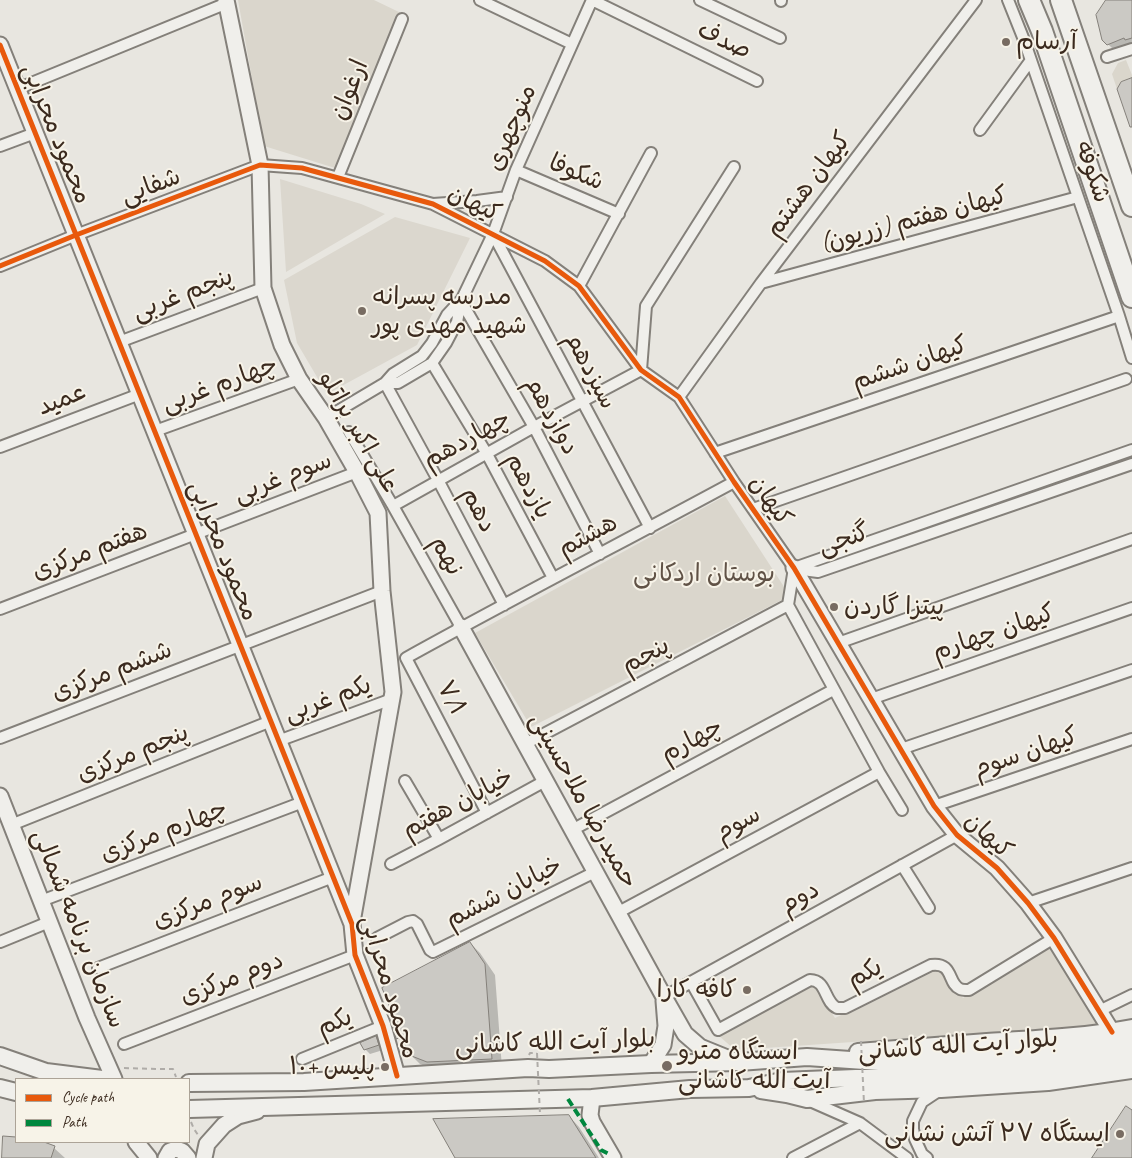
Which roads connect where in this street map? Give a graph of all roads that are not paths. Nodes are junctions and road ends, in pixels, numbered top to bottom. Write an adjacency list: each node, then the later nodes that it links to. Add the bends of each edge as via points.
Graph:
1 (480, 0): 11 (street)
2 (592, 0): 11 (street, منوچهری); 16 (street, صدف)
3 (700, 0): 10 (street)
4 (976, 0): 34 (street, کیهان هشتم)
5 (1008, 0): 15 (street, شکوفه)
6 (1030, 0): 37 (highway)
7 (1061, 0): 29 (highway)
8 (227, 2): 17 (street); 22 (street, علی اکبر براتلو)
9 (402, 19): 25 (street, ارغوان)
10 (780, 38)
11 (572, 44): 24 (street, منوچهری)
12 (0, 45): 17 (street, محمود محرابی)
13 (1132, 48): 14 (street)
14 (1107, 56)
15 (1031, 60): 18 (street); 27 (street, شکوفه)
16 (757, 81)
17 (18, 89): 19 (street, محمود محرابی)
18 (980, 130)
19 (35, 133): 20 (street); 32 (street, محمود محرابی)
20 (0, 146)
21 (651, 153): 30 (street, شکوفا)
22 (260, 165): 25 (street, کیهان, via 302,168); 32 (street, شفایی); 36 (street, علی اکبر براتلو)
23 (734, 167): 43 (street, via 646,306)
24 (516, 170): 26 (street, منوچهری); 30 (street, شکوفا)
25 (338, 177): 28 (street, کیهان)
26 (506, 197): 28 (street); 31 (street, منوچهری)
27 (1078, 198): 34 (street, کیهان هفتم (زریون)); 39 (street, شکوفه)
28 (432, 204): 31 (street, کیهان)
29 (1132, 206)
30 (619, 214): 35 (street, شکوفا)
31 (493, 234): 35 (street, کیهان, via 545,261); 38 (street, منوچهری); 49 (street, سیزدهم)
32 (76, 235): 33 (street, شفایی); 40 (street, محمود محرابی)
33 (0, 266)
34 (761, 283): 48 (street, کیهان هشتم)
35 (579, 286): 43 (street, کیهان)
36 (263, 288): 40 (street, پنجم غربی); 44 (street, علی اکبر براتلو, via 282,345)
37 (1132, 297)
38 (461, 301): 42 (street, منوچهری, via 457,322); 46 (street, منوچهری, via 447,315 422,356 393,374); 51 (street, دوازدهم)
39 (1119, 316): 41 (street, شکوفه); 56 (street, کیهان ششم)
40 (119, 342): 47 (street, محمود محرابی)
41 (1132, 358)
42 (432, 363): 46 (street, منوچهری, via 398,383); 57 (street, یازدهم)
43 (642, 370): 48 (street, کیهان); 49 (street, چهاردهم)
44 (299, 378): 50 (street, علی اکبر براتلو); 52 (street, چهارم غربی)
45 (1126, 379): 63 (street)
46 (385, 383): 50 (street, منوچهری); 60 (street, دهم)
47 (140, 394): 52 (street, محمود محرابی); 54 (street, عمید)
48 (679, 397): 56 (street, کیهان)
49 (582, 402): 51 (street, چهاردهم); 64 (street, سیزدهم)
50 (326, 418): 59 (street, علی اکبر براتلو)
51 (534, 427): 57 (street, چهاردهم); 67 (street, دوازدهم)
52 (155, 431): 65 (street, محمود محرابی)
53 (349, 432): 62 (street, نهم)
54 (0, 447)
55 (1132, 450): 68 (street, گنجی)
56 (715, 453): 61 (street, کیهان)
57 (487, 454): 60 (street, چهاردهم); 69 (street, یازدهم)
58 (1132, 464): 68 (street, گنجی, via 818,572)
59 (357, 472): 65 (street, سوم غربی); 70 (street, علی اکبر براتلو, via 378,513)
60 (438, 480): 62 (street, چهاردهم); 71 (street, دهم)
61 (734, 482): 63 (street, کیهان); 64 (street, هشتم)
62 (393, 506): 75 (street, نهم)
63 (752, 509): 68 (street, کیهان)
64 (650, 528): 67 (street, هشتم)
65 (196, 534): 74 (street, هفتم مرکزی); 77 (street, محمود محرابی)
66 (1132, 539): 76 (street)
67 (600, 554): 69 (street, هشتم)
68 (794, 568): 72 (street); 76 (street, کیهان)
69 (553, 578): 71 (street, هشتم)
70 (382, 590): 77 (street, ششم مرکزی); 80 (street, علی اکبر براتلو)
71 (504, 605): 75 (street, هشتم)
72 (788, 605): 79 (street); 86 (street, پنجم)
73 (1132, 608): 81 (street, کیهان چهارم)
74 (0, 609)
75 (461, 628): 86 (street, حمیدرضا ملاحسینی); 95 (street, ۷/۱, via 406,658)
76 (838, 643): 81 (street, کیهان)
77 (240, 645): 82 (street, محمود محرابی); 83 (street, ششم مرکزی)
78 (1132, 670): 87 (street)
79 (833, 690): 88 (street); 97 (street, چهارم)
80 (392, 699): 85 (street, یکم غربی); 110 (street, علی اکبر براتلو)
81 (871, 699): 87 (street, کیهان)
82 (271, 721): 85 (street, محمود محرابی); 96 (street, پنجم مرکزی)
83 (0, 738)
84 (1132, 739): 93 (street, کیهان سوم)
85 (278, 741): 92 (street, محمود محرابی)
86 (525, 744): 90 (street, حمیدرضا ملاحسینی)
87 (901, 749): 93 (street, کیهان)
88 (878, 772): 94 (street); 108 (street, سوم)
89 (405, 781): 99 (street)
90 (545, 781): 95 (street, خیابان هفتم); 97 (street, حمیدرضا ملاحسینی)
91 (0, 796): 96 (street, سازمان برنامه شمالی)
92 (303, 802): 104 (street, محمود محرابی); 105 (street, چهارم مرکزی)
93 (934, 806): 98 (street, کیهان)
94 (902, 810)
95 (487, 813): 99 (street, خیابان هفتم)
96 (11, 825): 105 (street, سازمان برنامه شمالی)
97 (572, 830): 103 (street, حمیدرضا ملاحسینی)
98 (957, 835): 101 (street, دوم); 106 (street, کیهان, via 997,868)
99 (440, 839): 100 (street, خیابان هفتم)
100 (391, 864)
101 (902, 865): 107 (street); 116 (street, دوم)
102 (1132, 868): 106 (street)
103 (595, 872): 108 (street, حمیدرضا ملاحسینی); 111 (street, خیابان ششم, via 432,952 413,921)
104 (333, 877): 110 (street, محمود محرابی); 115 (street, سوم مرکزی)
105 (41, 901): 109 (street, سازمان برنامه شمالی)
106 (1028, 903): 112 (street, کیهان)
107 (929, 908)
108 (617, 913): 118 (street, حمیدرضا ملاحسینی)
109 (49, 922): 113 (street); 132 (street, سازمان برنامه شمالی)
110 (352, 924): 114 (street, محمود محرابی)
111 (378, 938)
112 (1054, 938): 116 (street, یکم, via 968,990 961,990 945,967 938,964 845,1008 837,1008 820,984 810,980 718,1030); 119 (street, کیهان)
113 (0, 942)
114 (355, 955): 120 (street, محمود محرابی); 124 (street, دوم مرکزی)
115 (98, 968)
116 (691, 982): 118 (street, دوم)
117 (1132, 995): 119 (street)
118 (664, 998): 129 (street, حمیدرضا ملاحسینی, via 685,1034 700,1047); 130 (street, via 666,1026 663,1045)
119 (1099, 1011): 122 (street, کیهان)
120 (383, 1026): 128 (street, یکم); 133 (street, محمود محرابی)
121 (1132, 1028): 122 (main road)
122 (1112, 1032): 127 (main road)
123 (1132, 1041): 127 (main road, بلوار آیت الله کاشانی, via 1039,1054 938,1060 879,1062)
124 (124, 1044)
125 (0, 1056): 132 (main road, via 46,1072)
126 (1132, 1056): 136 (main road, بلوار آیت الله کاشانی, via 1049,1067 954,1074 782,1081)
127 (807, 1057): 129 (main road, بلوار آیت الله کاشانی)
128 (302, 1059)
129 (739, 1062): 130 (main road, بلوار آیت الله کاشانی)
130 (651, 1064): 133 (main road, بلوار آیت الله کاشانی)
131 (1132, 1070): 137 (main road, via 1048,1082)
132 (108, 1075)
133 (397, 1076): 134 (main road, بلوار آیت الله کاشانی, via 304,1082)
134 (190, 1083)
135 (0, 1088): 138 (main road)
136 (749, 1088): 139 (main road, بلوار آیت الله کاشانی, via 690,1089); 140 (main road)
137 (941, 1089): 140 (main road, via 875,1091); 152 (street, via 922,1102 913,1121 915,1139)
138 (15, 1092)
139 (592, 1098): 141 (main road, بلوار آیت الله کاشانی); 145 (street, via 592,1122)
140 (807, 1099): 143 (street)
141 (294, 1107): 142 (main road, بلوار آیت الله کاشانی); 149 (street, via 238,1116 215,1134 207,1144)
142 (190, 1109)
143 (860, 1123): 150 (street); 151 (street)
144 (137, 1143): 146 (street)
145 (611, 1157)
146 (149, 1158)
147 (166, 1158): 148 (street, via 170,1151 176,1149)
148 (188, 1158)
149 (204, 1158)
150 (793, 1158)
151 (907, 1158)
152 (927, 1158)

